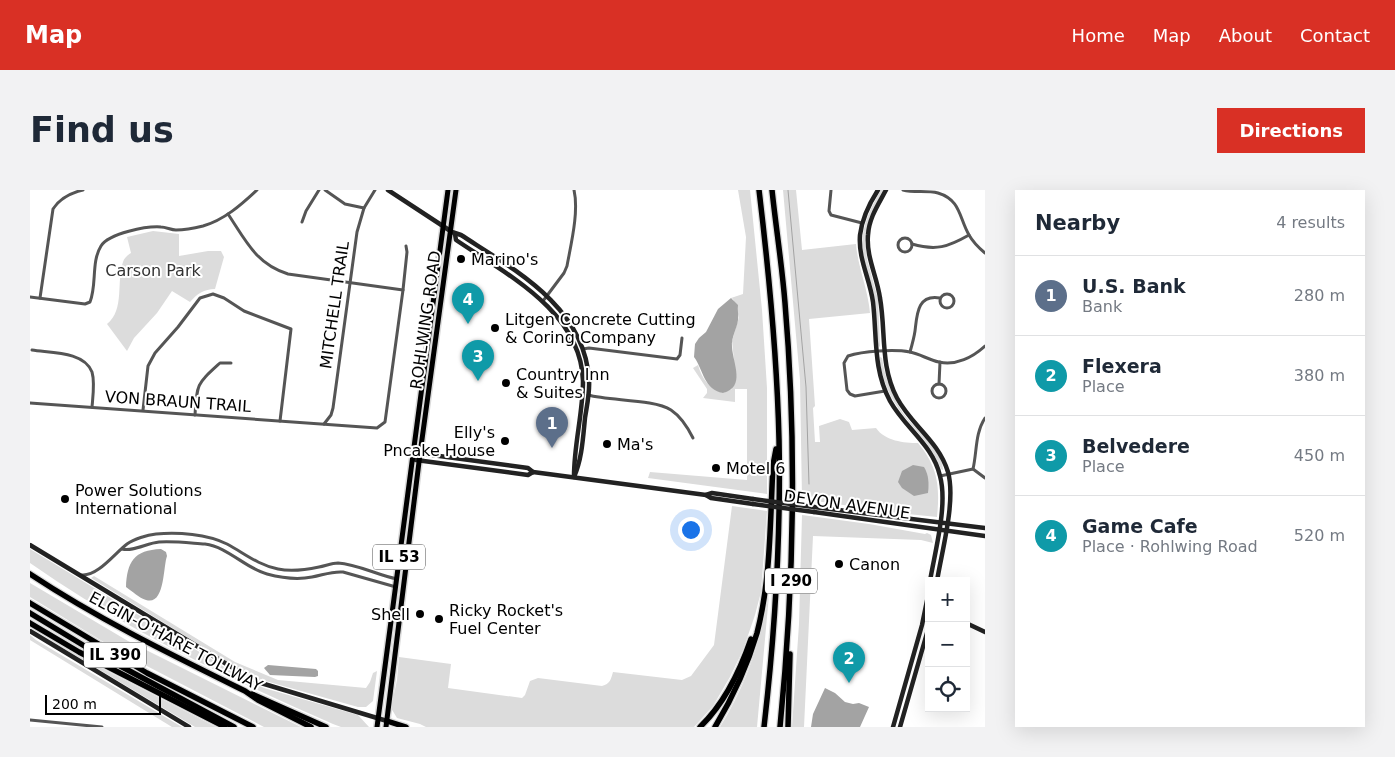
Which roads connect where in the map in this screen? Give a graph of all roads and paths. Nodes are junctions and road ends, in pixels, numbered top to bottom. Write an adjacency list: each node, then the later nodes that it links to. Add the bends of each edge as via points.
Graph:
1 (83, 190): 31 (street, via 65,197 53,210)
2 (257, 190): 17 (street)
3 (319, 190): 18 (street)
4 (325, 190): 16 (street, via 345,204)
5 (375, 190): 16 (street, MITCHELL TRAIL)
6 (388, 190): 20 (main road)
7 (448, 190): 20 (main road, ROHLWING ROAD / IL 53)
8 (456, 190): 21 (main road, ROHLWING ROAD / IL 53)
9 (574, 190): 29 (street, via 575,211 567,266)
10 (759, 190): 55 (highway, I 290, via 774,341)
11 (773, 190): 84 (highway, I 290, via 785,302 792,436)
12 (831, 190): 19 (street, via 831,215)
13 (878, 190): 19 (main road)
14 (886, 190): 39 (main road, via 872,216 867,243 880,296)
15 (902, 190): 23 (street, via 936,192 950,198 959,209)
16 (364, 208): 27 (street, MITCHELL TRAIL)
17 (228, 214): 27 (street, via 250,248 267,264 288,274); 31 (street, via 190,229 149,227 114,235 100,247 90,302)
18 (302, 222)
19 (862, 223): 38 (main road, via 861,256 873,303)
20 (443, 227): 21 (main road); 56 (main road, ROHLWING ROAD / IL 53)
21 (450, 231): 22 (main road); 57 (main road, ROHLWING ROAD / IL 53)
22 (455, 234): 29 (main road, via 527,279); 33 (main road, via 456,240)
23 (969, 235): 24 (street, via 939,248); 26 (street)
24 (912, 244): 24 (street, via 906,238 898,245 905,252 911,249)
25 (406, 246): 28 (street, VON BRAUN TRAIL)
26 (985, 253)
27 (350, 282): 28 (street); 53 (street, MITCHELL TRAIL, via 332,414)
28 (403, 290): 53 (street, VON BRAUN TRAIL, via 385,422 377,428)
29 (546, 296): 33 (street); 36 (main road, via 569,320)
30 (30, 297): 31 (street)
31 (40, 298)
32 (940, 298): 32 (street, via 945,307 952,306 954,302 950,294); 40 (street, via 925,301 917,311)
33 (542, 301): 45 (main road, via 561,322 575,347 582,373)
34 (682, 338): 36 (street, via 677,359)
35 (985, 346): 41 (street, via 961,361)
36 (583, 349): 46 (main road)
37 (32, 350): 48 (street, via 84,361 92,371)
38 (875, 352): 39 (street); 44 (main road); 44 (street, via 845,358 847,390 855,396)
39 (884, 352): 40 (street); 62 (main road, via 897,398 936,446)
40 (910, 352): 41 (street)
41 (940, 362): 43 (street)
42 (231, 363): 50 (street, via 220,362 203,379 197,388)
43 (939, 384): 43 (street, via 933,391 936,397 944,395 946,389)
44 (885, 390): 63 (main road, via 901,418 929,449)
45 (582, 394): 46 (street); 64 (main road)
46 (588, 395): 54 (street, via 652,404 670,410); 64 (main road, via 580,463)
47 (30, 403): 48 (street, VON BRAUN TRAIL)
48 (92, 407): 49 (street, VON BRAUN TRAIL)
49 (144, 410): 50 (street, VON BRAUN TRAIL); 52 (street, via 148,366 155,353 200,298 213,294 244,311 291,329)
50 (195, 415): 52 (street, VON BRAUN TRAIL)
51 (985, 418): 60 (street, via 978,435)
52 (280, 421): 53 (street, VON BRAUN TRAIL)
53 (324, 424)
54 (693, 438)
55 (779, 440): 82 (highway, via 772,465); 108 (highway, I 290, via 775,618)
56 (413, 453): 57 (main road, DEVON AVENUE); 58 (main road, IL 53)
57 (420, 454): 59 (main road, IL 53); 61 (main road, DEVON AVENUE, via 528,468)
58 (412, 460): 59 (main road, DEVON AVENUE); 79 (main road, IL 53)
59 (419, 461): 61 (main road, DEVON AVENUE, via 528,475); 80 (main road, IL 53)
60 (973, 469): 62 (street); 65 (street)
61 (533, 472): 64 (main road, DEVON AVENUE)
62 (948, 473): 63 (street); 68 (main road, via 951,491)
63 (940, 476): 67 (main road, via 943,494)
64 (574, 477): 66 (main road, DEVON AVENUE, bridge)
65 (985, 478)
66 (814, 509): 67 (main road, DEVON AVENUE); 70 (main road, DEVON AVENUE)
67 (940, 522): 68 (main road, DEVON AVENUE); 70 (main road)
68 (947, 523): 69 (main road, DEVON AVENUE); 71 (main road)
69 (985, 528)
70 (939, 530): 71 (main road, DEVON AVENUE); 77 (main road)
71 (946, 530): 72 (main road, DEVON AVENUE); 78 (main road)
72 (985, 536)
73 (30, 545): 76 (main road)
74 (122, 549): 76 (street, via 94,573); 79 (street, via 128,543 156,534 197,536 225,543 260,564 279,569 306,570 336,563); 81 (street, via 162,542 208,545 277,577 299,578 336,571)
75 (31, 574): 93 (highway, ELGIN-O'HARE TOLLWAY / IL 390, via 121,628)
76 (77, 574): 94 (main road, via 248,678)
77 (931, 577)
78 (938, 577)
79 (396, 579): 81 (main road)
80 (405, 579): 81 (main road); 89 (main road, IL 53)
81 (398, 587): 89 (main road); 94 (main road, IL 53)
82 (764, 597): 106 (highway, via 737,673 718,707); 107 (highway, via 747,663)
83 (30, 603): 102 (highway, IL 390, via 147,673)
84 (790, 604): 109 (highway, I 290); 110 (highway)
85 (30, 613): 101 (highway, via 105,658)
86 (925, 622): 111 (main road)
87 (30, 624): 100 (highway)
88 (970, 625): 91 (main road)
89 (399, 626): 96 (main road, IL 53)
90 (30, 631): 99 (main road)
91 (985, 632)
92 (925, 640): 112 (main road)
93 (245, 692): 103 (highway, ELGIN-O'HARE TOLLWAY / IL 390); 104 (highway)
94 (378, 718): 96 (main road); 97 (main road, IL 53)
95 (30, 720): 98 (street)
96 (386, 724): 105 (highway)
97 (377, 726)
98 (102, 727)
99 (189, 727)
100 (225, 727)
101 (234, 727)
102 (253, 727)
103 (311, 727)
104 (326, 727)
105 (406, 727)
106 (700, 727)
107 (715, 727)
108 (764, 727)
109 (780, 727)
110 (788, 727)
111 (893, 727)
112 (900, 727)

